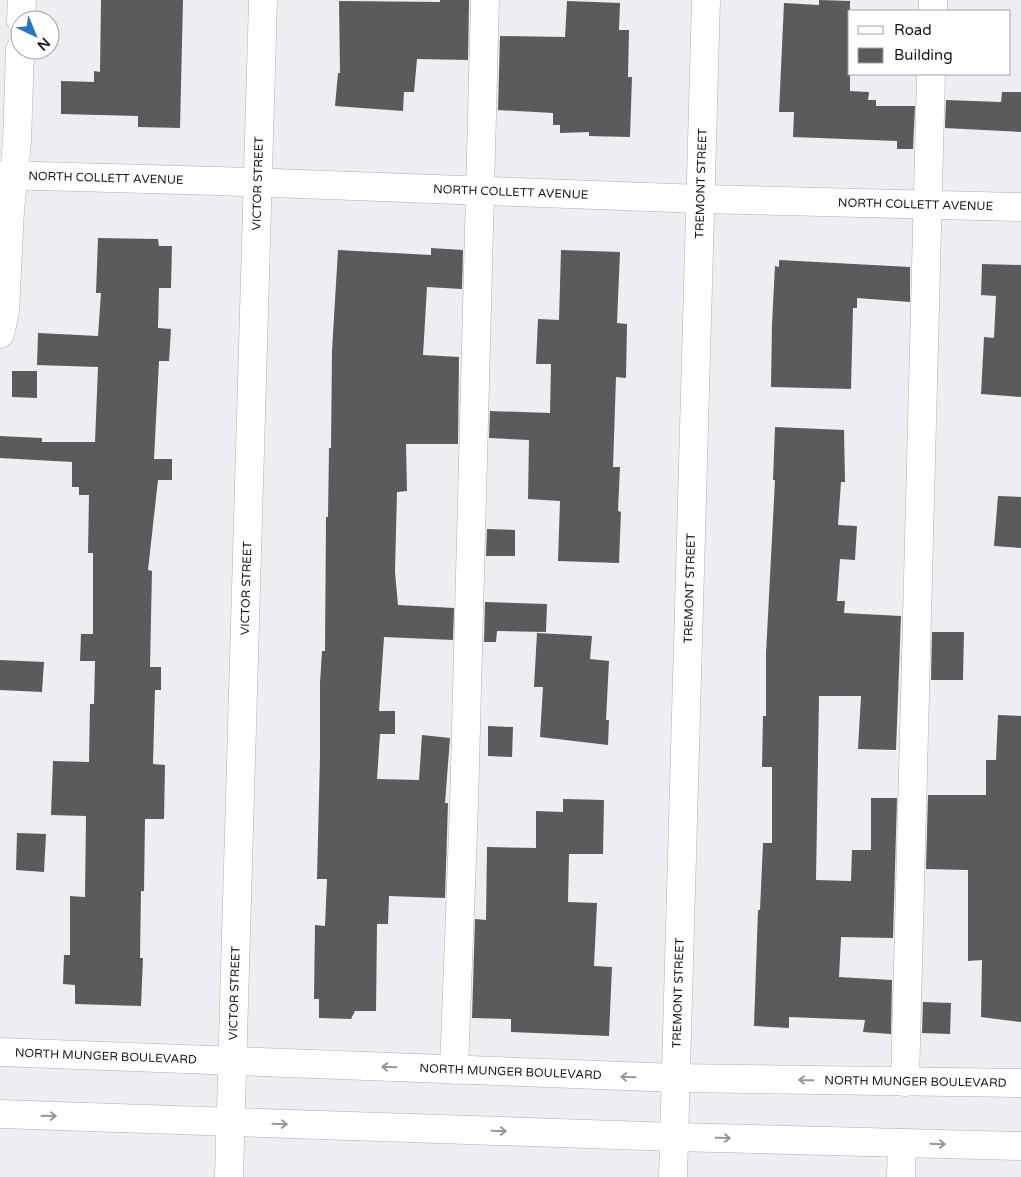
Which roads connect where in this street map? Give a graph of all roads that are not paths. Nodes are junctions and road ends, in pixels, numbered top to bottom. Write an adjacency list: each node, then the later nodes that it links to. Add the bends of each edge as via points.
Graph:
1 (262, 0): 7 (street, VICTOR STREET)
2 (485, 0): 8 (street)
3 (706, 0): 9 (street, TREMONT STREET)
4 (20, 60): 6 (street, via 17,142)
5 (931, 75): 10 (street)
6 (7, 176): 7 (street, NORTH COLLETT AVENUE); 12 (street, via 10,210 5,312)
7 (258, 182): 8 (street, NORTH COLLETT AVENUE); 14 (street, VICTOR STREET)
8 (480, 190): 9 (street, NORTH COLLETT AVENUE); 15 (street)
9 (701, 199): 10 (street, NORTH COLLETT AVENUE); 16 (street, TREMONT STREET)
10 (927, 204): 11 (street, NORTH COLLETT AVENUE); 17 (street)
11 (1021, 208)
12 (0, 334)
13 (0, 1052): 14 (street, NORTH MUNGER BOULEVARD)
14 (233, 1061): 15 (street, NORTH MUNGER BOULEVARD, one-way to 14); 20 (street, VICTOR STREET)
15 (454, 1070): 16 (street, NORTH MUNGER BOULEVARD, one-way to 15)
16 (677, 1078): 17 (street, NORTH MUNGER BOULEVARD, one-way to 16); 21 (street, TREMONT STREET)
17 (905, 1082): 18 (street, NORTH MUNGER BOULEVARD)
18 (1021, 1083)
19 (0, 1114): 20 (street, one-way to 20)
20 (231, 1122): 21 (street, one-way to 21); 24 (street, VICTOR STREET)
21 (675, 1137): 22 (street, one-way to 22); 25 (street, TREMONT STREET)
22 (902, 1143): 23 (street, one-way to 23); 26 (street)
23 (1021, 1146)
24 (229, 1177)
25 (673, 1177)
26 (901, 1177)

